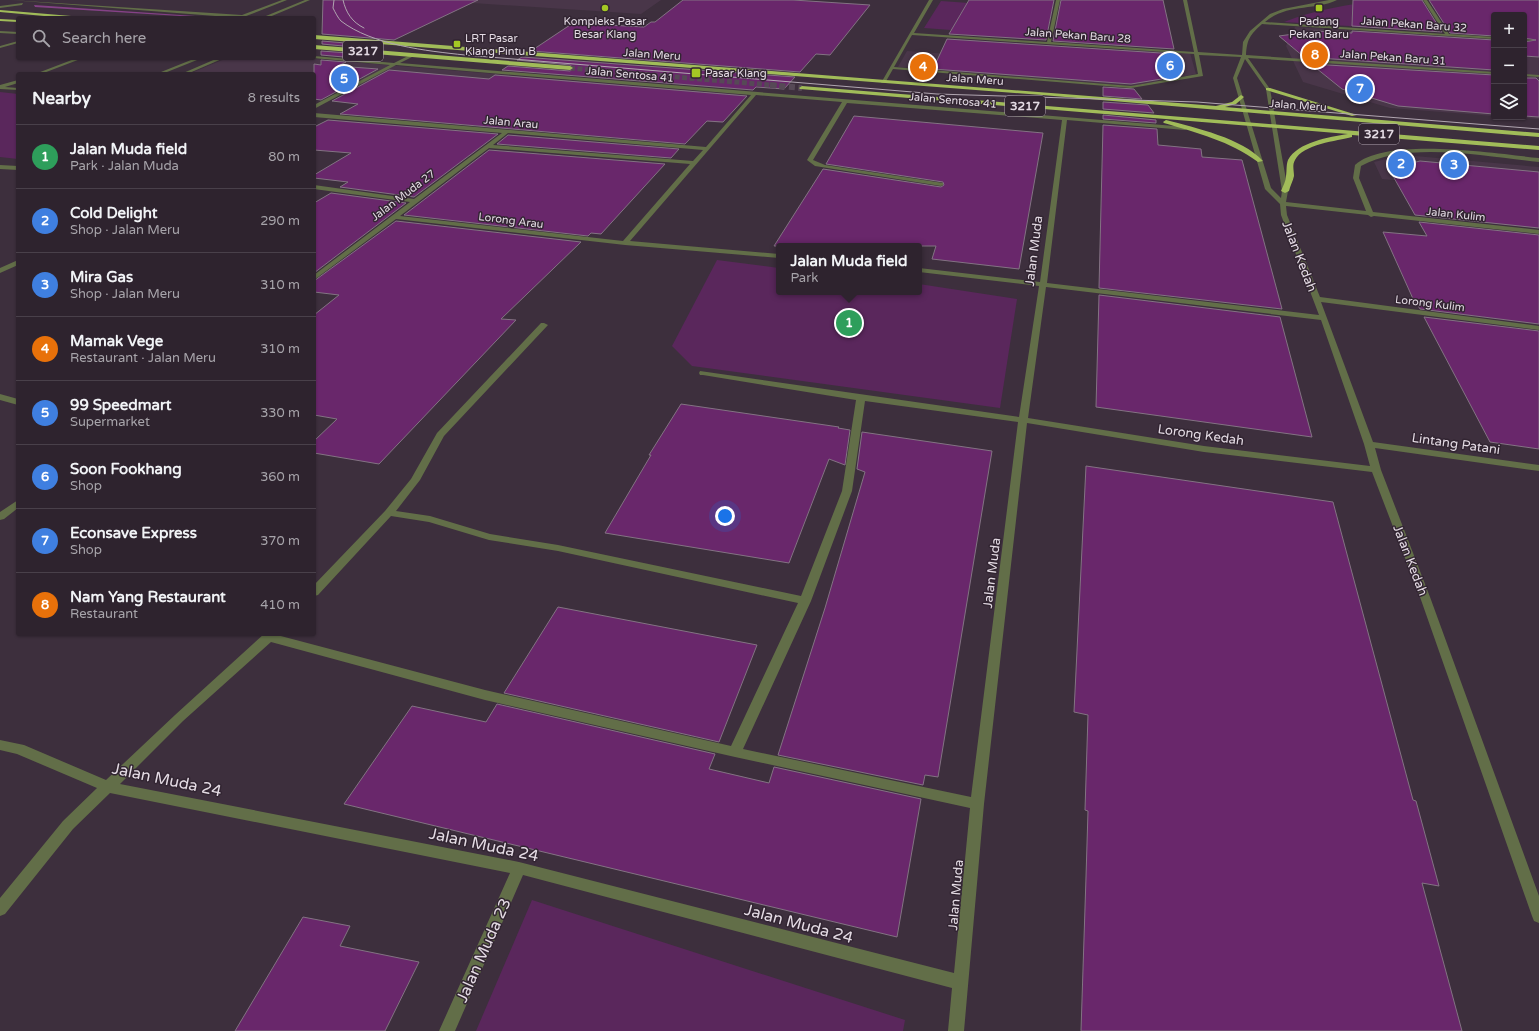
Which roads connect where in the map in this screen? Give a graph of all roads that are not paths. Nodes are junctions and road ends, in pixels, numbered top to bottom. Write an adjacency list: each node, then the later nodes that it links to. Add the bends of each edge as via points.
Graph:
1 (12, 0): 10 (street)
2 (38, 0): 10 (street)
3 (285, 0): 15 (street)
4 (308, 0): 16 (street)
5 (931, 0): 22 (street)
6 (1058, 0): 29 (street)
7 (1185, 0): 32 (street)
8 (1334, 0): 19 (street, via 1283,10)
9 (1425, 0): 23 (street)
10 (32, 2): 11 (street); 13 (street, via 25,7); 15 (street)
11 (0, 7)
12 (0, 11): 13 (highway)
13 (30, 14): 14 (highway)
14 (56, 16)
15 (241, 16)
16 (268, 16)
17 (0, 20): 18 (highway)
18 (16, 21)
19 (1261, 23): 23 (street, Jalan Pekan Baru 32); 34 (street, via 1244,42)
20 (0, 32): 21 (street)
21 (16, 34)
22 (912, 34): 29 (street, Jalan Pekan Baru 28); 41 (street)
23 (1448, 35): 25 (street, Jalan Pekan Baru 32)
24 (316, 37): 49 (highway, Jalan Meru / 3217)
25 (1491, 38)
26 (1527, 40): 27 (street)
27 (1532, 40)
28 (16, 43): 30 (street)
29 (1049, 43): 32 (street, Jalan Pekan Baru 28)
30 (0, 47)
31 (316, 47): 33 (highway, 3217)
32 (1196, 52): 34 (street, Jalan Pekan Baru 28); 41 (street, via 1202,75 1131,87)
33 (412, 55): 39 (street); 40 (highway, 3217)
34 (1244, 55): 45 (street, Jalan Pekan Baru 31); 52 (street); 55 (street, via 1235,78)
35 (316, 57): 39 (street, Jalan Sentosa 41)
36 (76, 60): 42 (street)
37 (195, 60): 43 (street)
38 (217, 60): 44 (street)
39 (397, 63): 54 (street, Jalan Sentosa 41); 57 (street)
40 (570, 68)
41 (892, 68): 49 (street)
42 (42, 72)
43 (163, 72)
44 (188, 72)
45 (1491, 73)
46 (1527, 75): 47 (street)
47 (1539, 76)
48 (16, 82): 50 (street)
49 (883, 82): 58 (highway, Jalan Meru / 3217)
50 (0, 87): 53 (street)
51 (802, 88): 60 (highway, Jalan Meru / 3217)
52 (1268, 88): 61 (street); 64 (highway)
53 (16, 89)
54 (755, 94): 56 (street, Jalan Sentosa 41); 73 (street)
55 (1241, 97): 58 (highway, via 1230,104); 59 (street)
56 (846, 101): 63 (street, Jalan Sentosa 41); 79 (street, via 810,160 812,162 824,167)
57 (316, 106)
58 (1192, 106): 59 (highway, Jalan Meru / 3217)
59 (1245, 111): 61 (highway, Jalan Meru / 3217); 65 (street)
60 (1121, 114): 65 (highway, Jalan Meru / 3217); 67 (highway, via 1160,120)
61 (1272, 114): 64 (highway, Jalan Meru / 3217); 66 (street)
62 (316, 115): 68 (street, Jalan Arau)
63 (1065, 119): 67 (street, Jalan Sentosa 41); 93 (street, Jalan Muda)
64 (1376, 121): 69 (highway, Jalan Meru / 3217)
65 (1248, 124): 66 (highway, Jalan Meru / 3217); 75 (street)
66 (1275, 126): 70 (highway, Jalan Meru / 3217); 81 (street)
67 (1185, 128): 75 (highway, via 1249,151)
68 (506, 132): 71 (street, Jalan Muda 27); 73 (street, Jalan Arau)
69 (1539, 135)
70 (1483, 144): 72 (highway, Jalan Meru / 3217); 81 (highway, via 1382,135 1335,139 1305,149 1292,158)
71 (488, 146): 76 (street, Jalan Arau); 82 (street, Jalan Muda 27)
72 (1539, 148)
73 (707, 149): 76 (street)
74 (1539, 160): 84 (street, via 1436,151 1397,152 1374,157 1358,165 1356,178)
75 (1260, 161): 83 (street, via 1268,189)
76 (694, 164): 87 (street)
77 (0, 167): 78 (street)
78 (16, 168)
79 (941, 184)
80 (316, 187): 82 (street)
81 (1285, 191): 83 (street)
82 (415, 201): 85 (street, Jalan Muda 27)
83 (1283, 204): 84 (street, Jalan Kulim); 94 (street, Jalan Kedah, via 1284,216)
84 (1371, 215): 86 (street, Jalan Kulim)
85 (395, 217): 87 (street, Lorong Arau); 92 (street, Jalan Muda 27)
86 (1539, 232)
87 (625, 243): 88 (street, Lorong Arau)
88 (776, 256)
89 (16, 263): 91 (street)
90 (922, 270): 93 (street)
91 (0, 272)
92 (316, 276)
93 (1043, 285): 95 (street); 102 (street, Jalan Muda)
94 (1317, 299): 95 (street, Jalan Kedah); 97 (street, Lorong Kulim)
95 (1324, 318): 103 (street, Jalan Kedah)
96 (544, 325): 107 (street, via 440,435 415,480)
97 (1539, 328)
98 (703, 373): 100 (street, Lorong Kedah)
99 (0, 397): 101 (street)
100 (861, 398): 102 (street, Lorong Kedah); 110 (street, via 846,491)
101 (16, 401)
102 (1023, 420): 105 (street, Lorong Kedah, via 1204,449); 115 (street, Jalan Muda)
103 (1369, 444): 104 (street, Lintang Patani); 105 (street, Jalan Kedah)
104 (1539, 468)
105 (1376, 470): 118 (street, Jalan Kedah, via 1425,597)
106 (16, 505): 108 (street)
107 (389, 513): 109 (street); 110 (street, via 430,519 489,537 558,548)
108 (0, 517)
109 (316, 590)
110 (805, 600): 113 (street)
111 (270, 636): 113 (street, via 485,695); 114 (street, via 179,718)
112 (0, 745): 114 (street, Jalan Muda 24, via 19,749)
113 (735, 752): 115 (street)
114 (108, 787): 116 (street, Jalan Muda 24); 117 (street, via 68,825)
115 (977, 804): 119 (street, Jalan Muda)
116 (519, 868): 119 (street, Jalan Muda 24); 120 (street, Jalan Muda 23)
117 (0, 909)
118 (1539, 916)
119 (961, 983): 121 (street, Jalan Muda)
120 (447, 1031)
121 (956, 1031)

